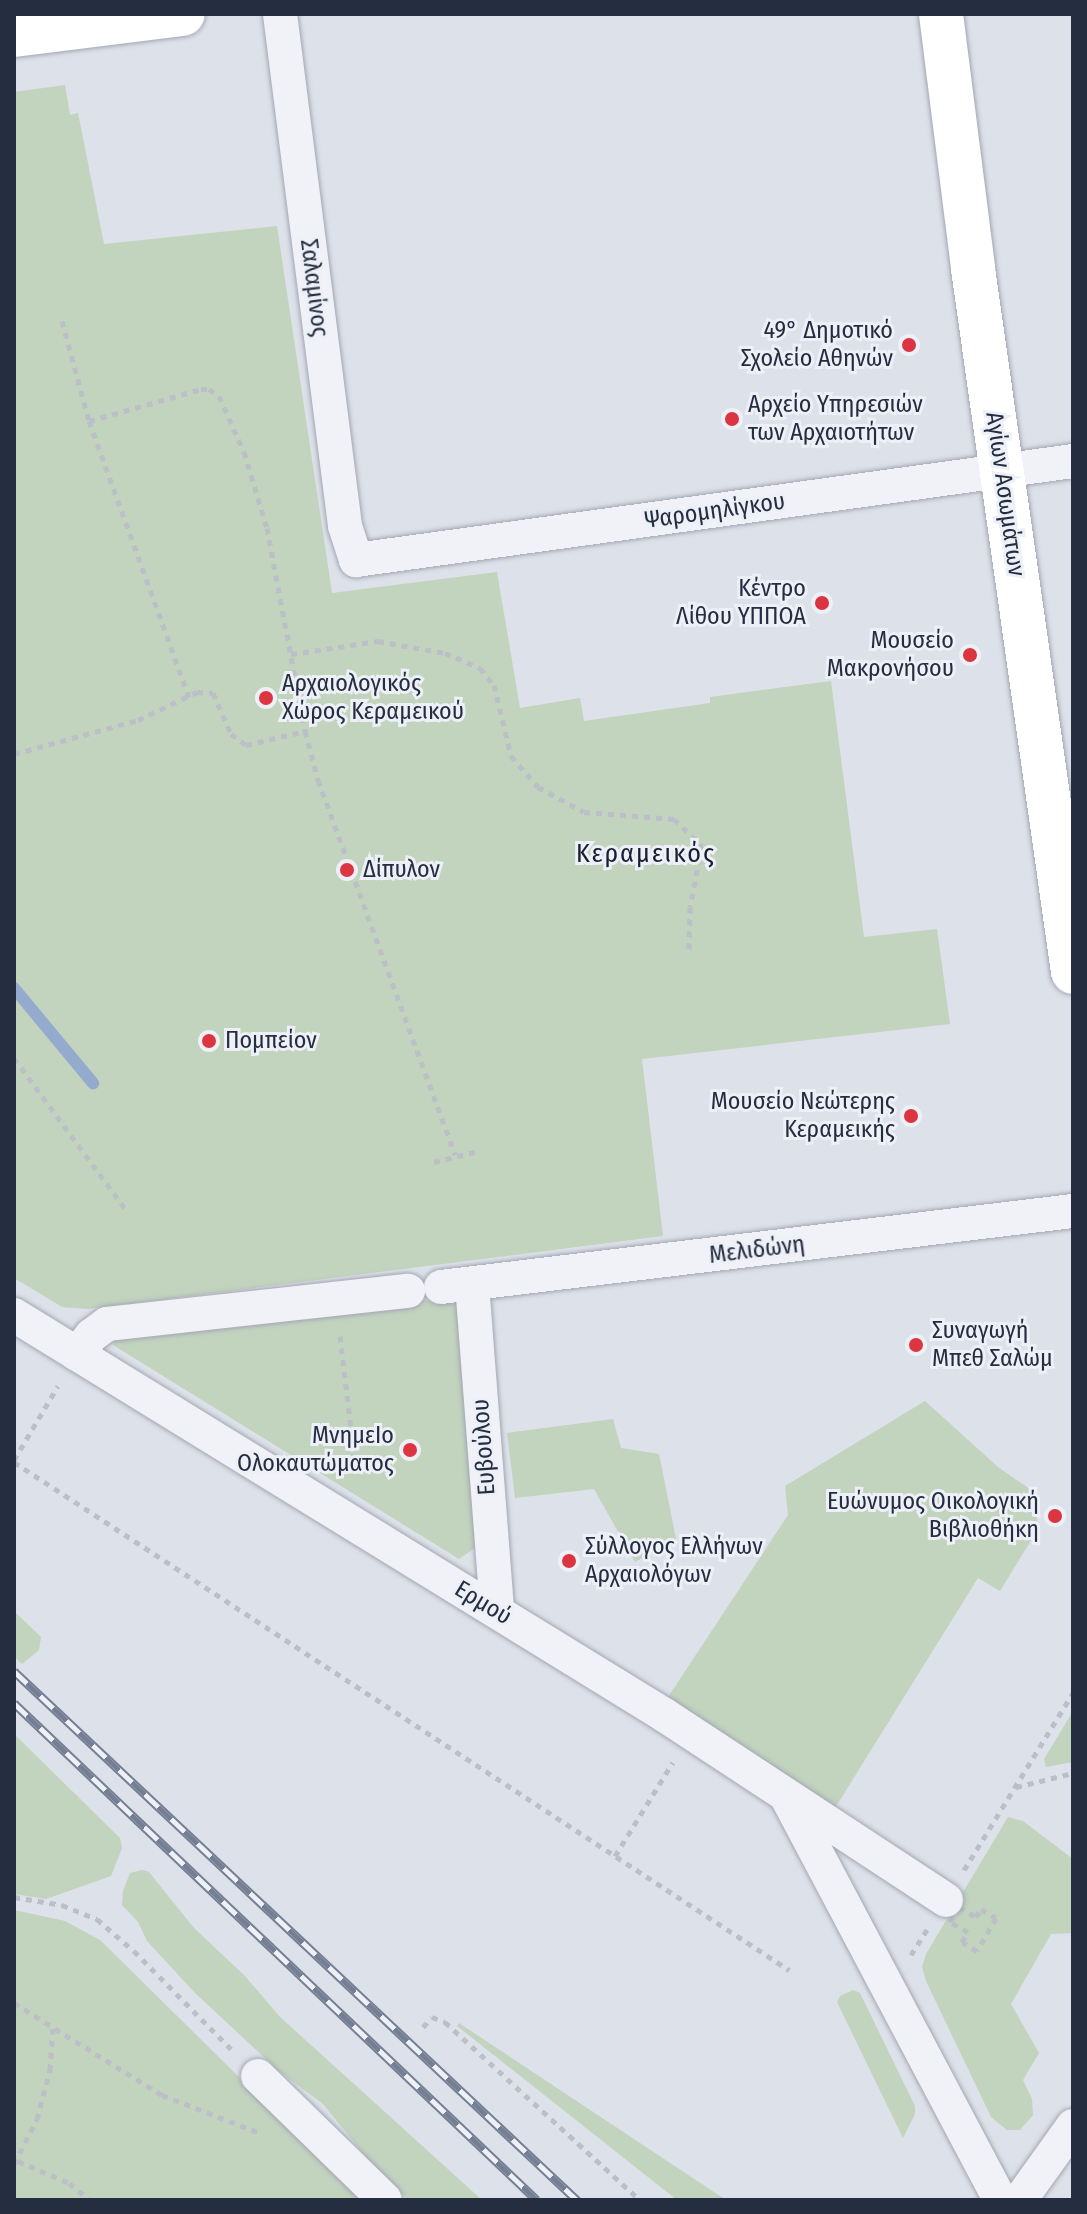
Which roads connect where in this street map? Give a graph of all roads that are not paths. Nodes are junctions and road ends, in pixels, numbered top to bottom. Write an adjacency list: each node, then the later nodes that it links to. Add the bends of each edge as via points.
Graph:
1 (183, 14): 4 (street)
2 (280, 14): 7 (street, Σαλαμίνος, via 345,526)
3 (941, 14): 6 (street, Αγίων Ασωμάτων)
4 (14, 35)
5 (1073, 461): 6 (street, Ψαρομηλίγκου)
6 (1001, 471): 7 (street, Ψαρομηλίγκου); 8 (street, Αγίων Ασωμάτων)
7 (356, 560)
8 (1061, 792): 9 (street, Αγίων Ασωμάτων)
9 (1073, 972)
10 (1073, 1211): 11 (street, Μελιδώνη)
11 (440, 1287): 13 (street, Μελιδώνη, via 107,1324); 14 (street, Ευβούλου)
12 (14, 1315): 13 (street, Ερμού)
13 (77, 1354): 14 (street, Ερμού)
14 (497, 1611): 15 (street, Ερμού)
15 (787, 1798): 16 (street, Ερμού); 20 (street)
16 (955, 1886)
17 (258, 2076): 19 (street)
18 (1073, 2126): 21 (street)
19 (385, 2200)
20 (1000, 2200)
21 (1020, 2200)

